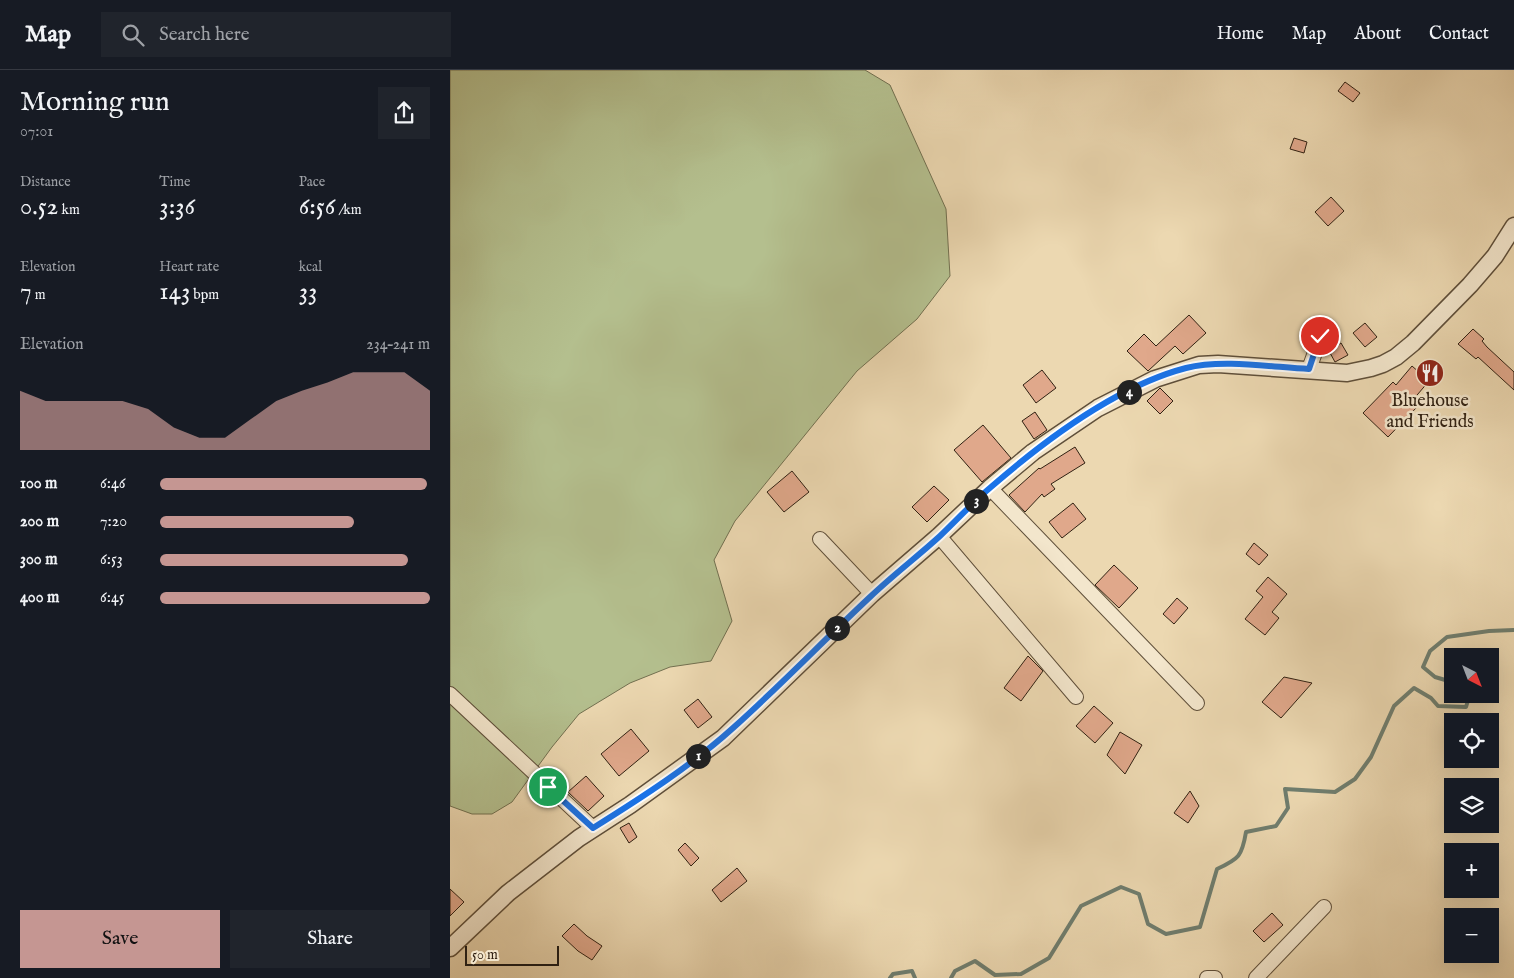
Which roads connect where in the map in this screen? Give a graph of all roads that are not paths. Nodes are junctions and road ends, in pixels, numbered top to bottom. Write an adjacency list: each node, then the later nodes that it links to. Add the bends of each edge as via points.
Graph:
1 (1514, 226): 3 (street, via 1495,256 1470,285 1414,343 1396,357 1355,372)
2 (1325, 325): 3 (street)
3 (1309, 369): 4 (street, via 1209,364 1169,373 1098,408 1033,452)
4 (990, 488): 5 (street); 10 (street)
5 (939, 536): 7 (street); 9 (street)
6 (820, 539): 7 (street)
7 (872, 594): 11 (street, via 723,738)
8 (450, 694): 11 (street)
9 (1076, 698)
10 (1197, 704)
11 (593, 828): 13 (street, via 508,893)
12 (1324, 907): 16 (street)
13 (450, 948)
14 (1207, 978): 15 (street)
15 (1215, 978)
16 (1256, 978)

